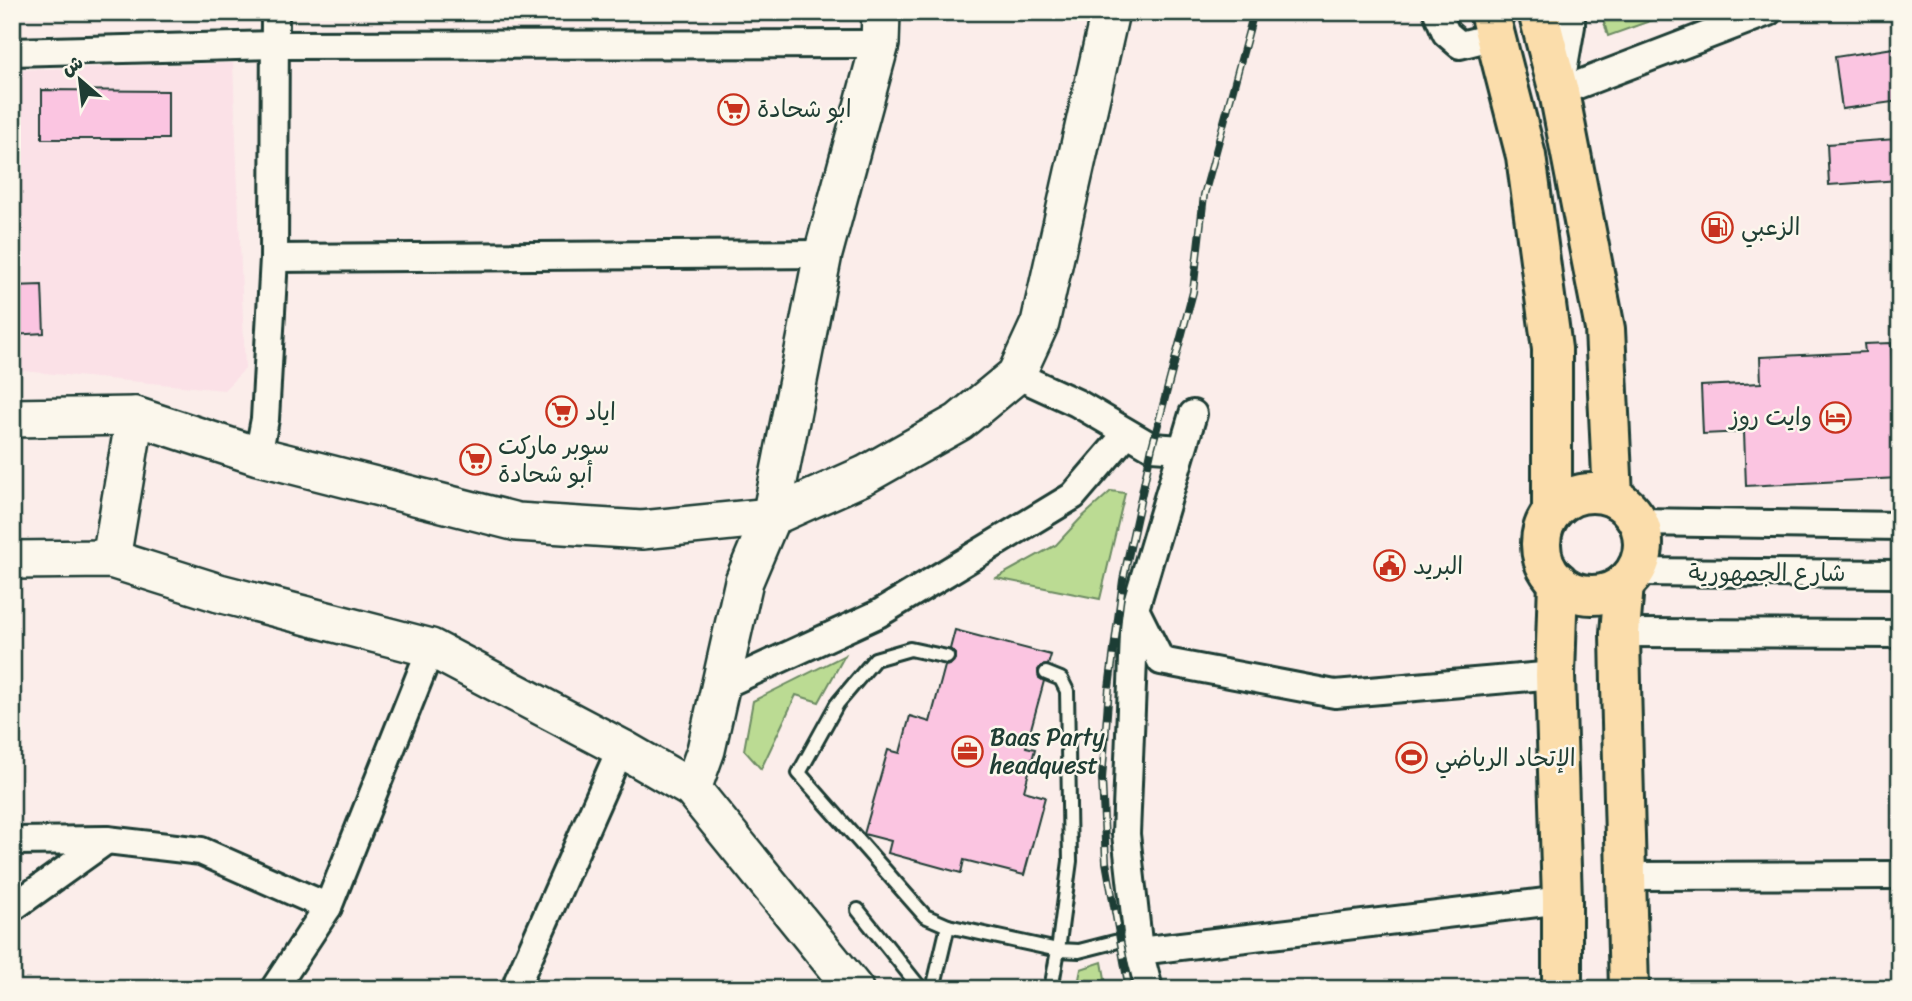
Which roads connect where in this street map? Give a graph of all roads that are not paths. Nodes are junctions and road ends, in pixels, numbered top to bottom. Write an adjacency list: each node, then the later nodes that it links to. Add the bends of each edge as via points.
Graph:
1 (275, 12): 9 (street)
2 (1110, 12): 14 (street, via 1040,323)
3 (1437, 12): 7 (street, via 1446,33 1461,45)
4 (1538, 12): 11 (main road)
5 (1571, 12): 11 (street)
6 (1768, 12): 11 (street)
7 (1493, 24): 22 (main road, via 1526,156 1552,349)
8 (881, 28): 9 (street); 12 (street)
9 (274, 45): 10 (street); 13 (street)
10 (12, 51)
11 (1559, 92): 21 (main road, via 1605,329)
12 (823, 254): 13 (street); 23 (street)
13 (274, 258): 20 (street, via 265,419)
14 (1016, 375): 18 (street); 23 (street, via 959,422 865,475)
15 (1193, 414): 19 (street)
16 (135, 415): 17 (street); 20 (street); 25 (street)
17 (12, 418)
18 (1127, 433): 19 (street, via 1152,447); 37 (street, via 1073,496 878,614)
19 (1182, 449): 30 (street)
20 (258, 456): 23 (street, via 517,522 642,530)
21 (1626, 509): 22 (main road, via 1597,493 1580,494); 24 (street, شارع الجمهورية); 28 (main road, via 1643,538 1642,556)
22 (1552, 512): 29 (main road, via 1541,540 1548,569)
23 (771, 517): 37 (street, via 744,582)
24 (1900, 526)
25 (111, 559): 26 (street); 33 (street, via 219,593)
26 (12, 560)
27 (1900, 574): 28 (street, شارع الجمهورية)
28 (1629, 578): 29 (main road, via 1611,591 1597,594 1583,594); 31 (main road)
29 (1558, 581): 36 (main road)
30 (1135, 609): 36 (street, via 1161,661 1335,694); 49 (street, via 1126,834)
31 (1620, 633): 32 (street); 43 (main road)
32 (1900, 634)
33 (431, 648): 38 (street); 45 (street)
34 (947, 657): 48 (lane, via 910,649 875,659 837,704 799,773 925,916)
35 (1046, 673): 50 (lane, via 1061,679 1067,691 1069,725 1070,861)
36 (1555, 675): 44 (main road)
37 (719, 687): 39 (street, via 706,750)
38 (621, 748): 39 (street); 52 (street, via 518,981)
39 (692, 789): 53 (street)
40 (107, 840): 41 (street); 45 (street, via 201,851); 46 (street)
41 (12, 841)
42 (1900, 875): 43 (street)
43 (1626, 876): 59 (main road)
44 (1562, 900): 49 (street); 58 (main road)
45 (328, 907): 51 (street)
46 (12, 908)
47 (858, 910): 54 (lane)
48 (948, 926): 50 (lane); 55 (lane)
49 (1139, 944): 50 (lane); 57 (street)
50 (1058, 950): 56 (lane)
51 (274, 989)
52 (523, 989)
53 (854, 989)
54 (921, 989)
55 (933, 989)
56 (1051, 989)
57 (1149, 989)
58 (1562, 989)
59 (1629, 989)

